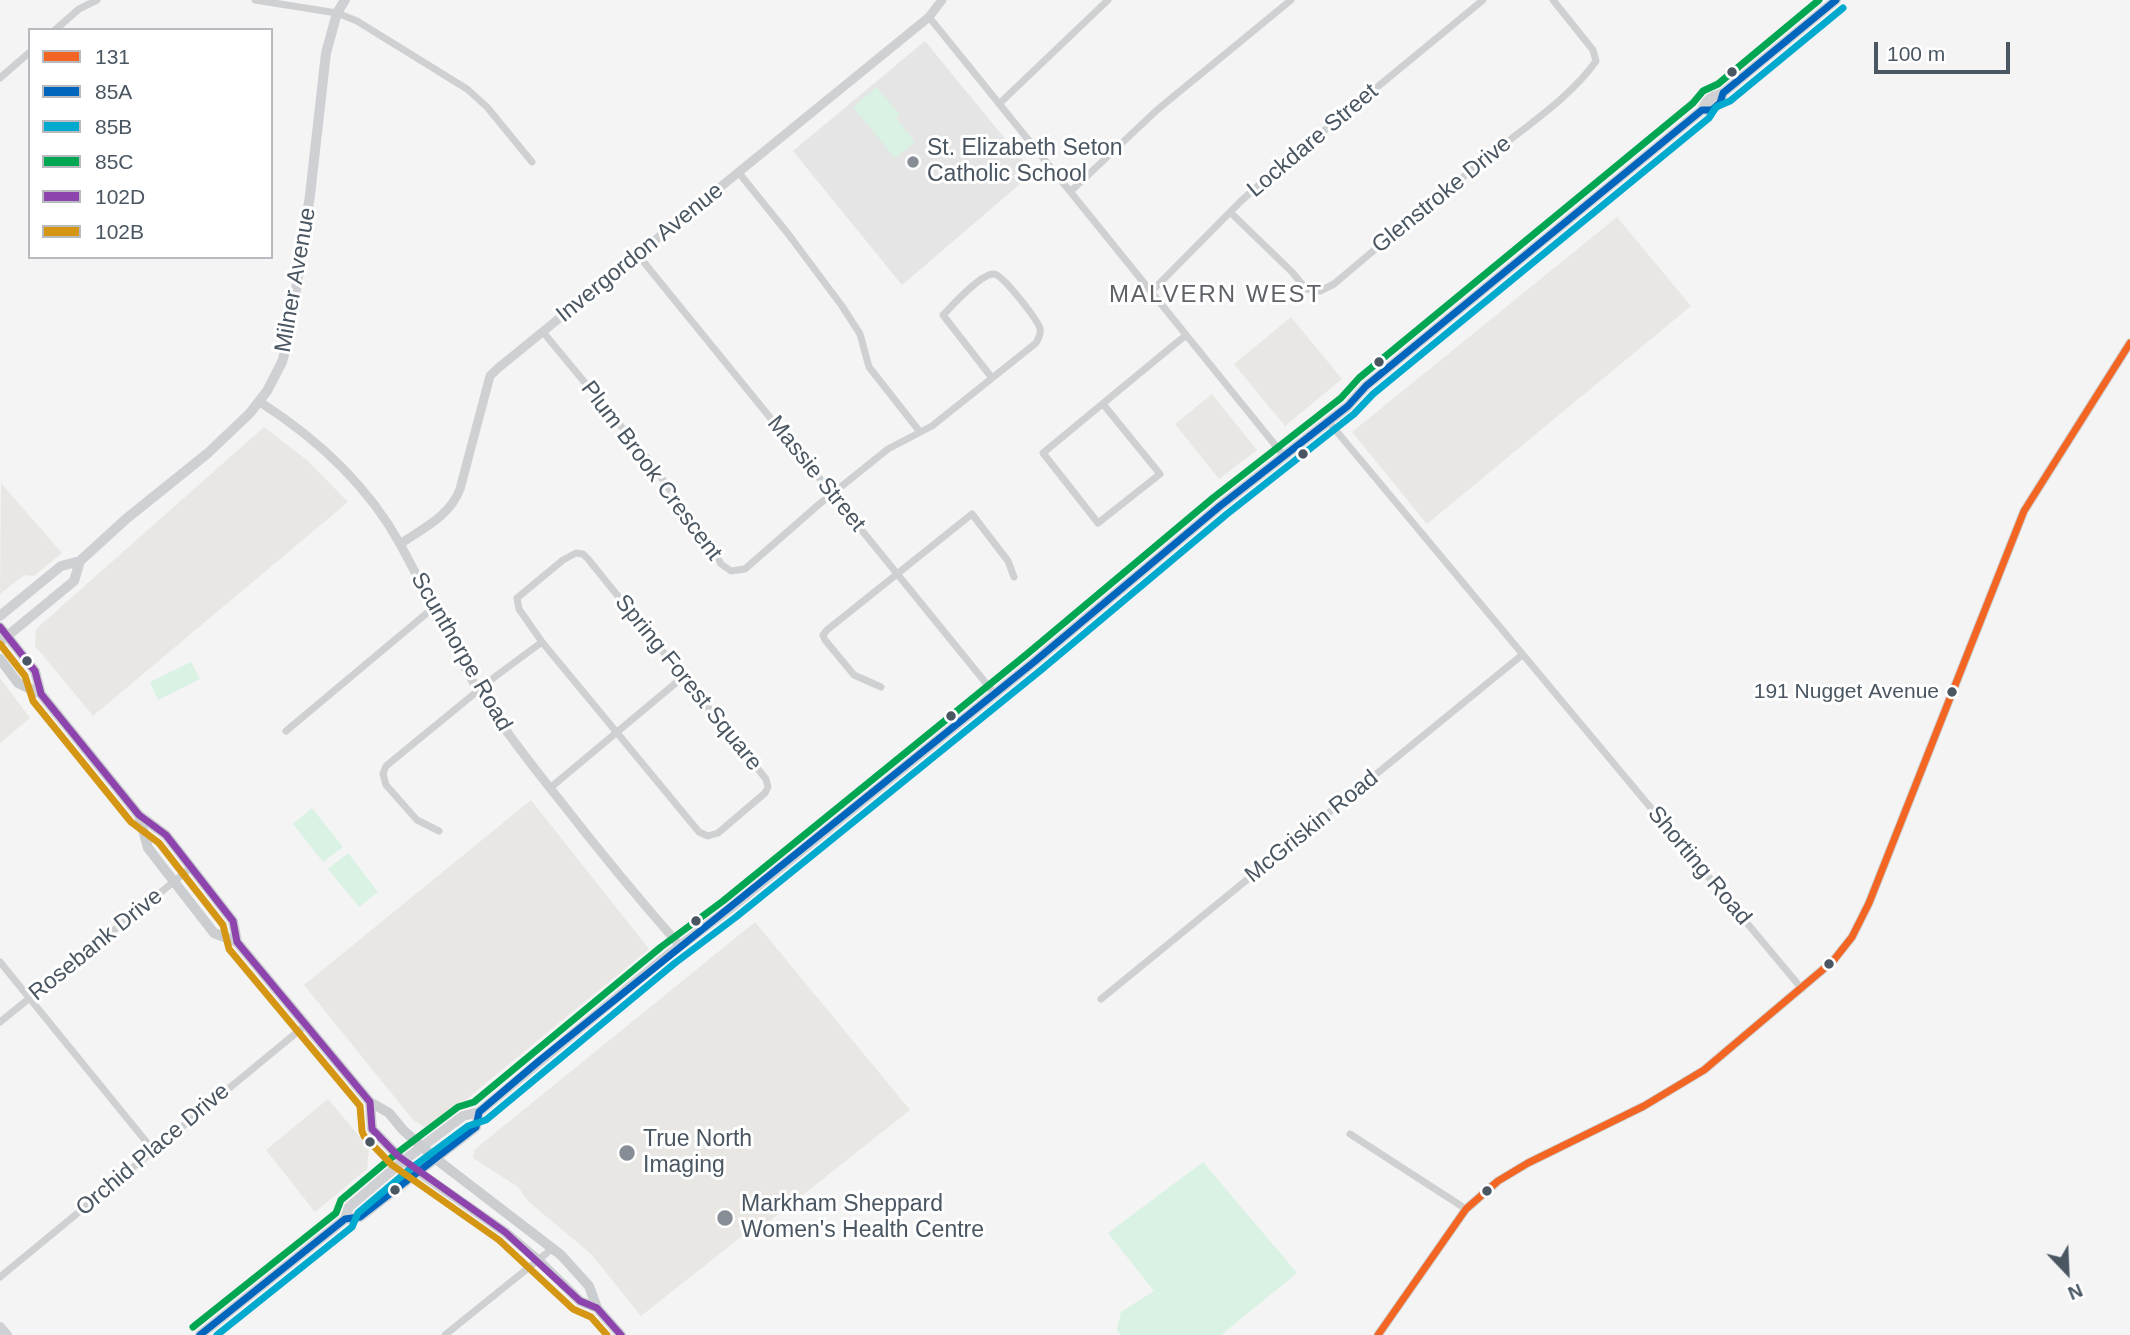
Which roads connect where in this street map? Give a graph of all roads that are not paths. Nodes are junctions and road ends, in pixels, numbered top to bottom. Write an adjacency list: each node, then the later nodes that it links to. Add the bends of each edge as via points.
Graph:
1 (97, 0): 12 (street)
2 (255, 0): 10 (street)
3 (345, 0): 10 (main road, Milner Avenue)
4 (942, 0): 11 (street, Invergordon Avenue)
5 (1108, 0): 15 (street)
6 (1291, 0): 18 (street, via 1157,110)
7 (1483, 0): 19 (street, Lockdare Street)
8 (1553, 0): 19 (street, Glenstroke Drive, via 1593,50 1596,61 1591,70 1334,284 1320,291 1307,289)
9 (1836, 0): 28 (main road, via 1723,93 1712,110 1702,110)
10 (337, 13): 16 (street, via 467,89); 26 (main road, Milner Avenue, via 326,53 289,337 282,362)
11 (929, 17): 15 (street); 17 (street, Invergordon Avenue)
12 (57, 28)
13 (28, 54): 14 (street)
14 (0, 78)
15 (1000, 103): 18 (street)
16 (532, 162)
17 (739, 173): 20 (street, Invergordon Avenue); 29 (street, via 842,306 860,334 869,366)
18 (1070, 191): 21 (street)
19 (1230, 212): 21 (street, Lockdare Street)
20 (638, 255): 22 (street, Invergordon Avenue); 31 (street, Massie Street)
21 (1152, 291): 23 (street)
22 (543, 332): 31 (street, Plum Brook Crescent, via 653,465 726,569 745,569); 32 (street, Invergordon Avenue, via 490,376 454,504)
23 (1185, 336): 27 (street); 30 (street)
24 (2130, 343): 57 (street, via 2024,511 1852,937)
25 (992, 378): 25 (street, via 1040,337 1040,329 1002,278 994,274 943,315); 29 (street)
26 (260, 402): 32 (street, Scunthorpe Road, via 335,459); 33 (main road, Milner Avenue, via 208,453)
27 (1103, 404): 27 (street, via 1043,453 1098,523 1160,474)
28 (1328, 421): 30 (main road); 40 (street, Shorting Road)
29 (920, 432): 31 (street, via 888,449)
30 (1284, 456): 45 (main road)
31 (832, 494): 34 (street, Massie Street)
32 (400, 544): 36 (street, Scunthorpe Road)
33 (80, 561): 37 (main road, Milner Avenue, via 61,566); 38 (main road, Milner Avenue, via 74,581)
34 (898, 573): 35 (street, via 972,514 1008,561); 43 (street, via 823,635 853,675); 45 (street, Massie Street)
35 (1014, 577)
36 (433, 608): 44 (street, Scunthorpe Road); 47 (street)
37 (0, 616)
38 (3, 635): 46 (main road, via 35,671)
39 (542, 642): 42 (street, Spring Forest Square, via 519,609 517,598 563,560 583,554); 44 (street); 48 (street, Spring Forest Square)
40 (1522, 655): 57 (street, Shorting Road); 59 (street, McGriskin Road)
41 (0, 659): 46 (main road, via 18,683)
42 (683, 677): 48 (street); 48 (street, Spring Forest Square, via 768,787 718,834 699,832)
43 (881, 687)
44 (479, 691): 49 (street, Scunthorpe Road); 51 (street, via 386,766 383,774 386,785 417,820)
45 (994, 693): 55 (main road)
46 (41, 694): 50 (main road)
47 (286, 732)
48 (617, 732): 49 (street)
49 (550, 788): 55 (street, Scunthorpe Road)
50 (139, 815): 52 (main road, via 166,835); 53 (main road, via 148,848)
51 (439, 831)
52 (192, 867): 53 (street, Rosebank Drive); 54 (main road, via 233,922)
53 (175, 881): 54 (main road, via 214,933); 58 (street, Rosebank Drive)
54 (237, 942): 61 (main road)
55 (680, 946): 63 (main road)
56 (0, 962): 58 (street)
57 (1802, 989): 70 (street, via 1695,1076 1519,1168)
58 (30, 998): 60 (street, Rosebank Drive); 66 (street)
59 (1101, 999)
60 (0, 1022)
61 (307, 1024): 62 (main road); 66 (street, Orchid Place Drive)
62 (370, 1102): 65 (main road, via 389,1113); 68 (main road, via 372,1129)
63 (479, 1112): 65 (main road, via 463,1116); 67 (main road, via 477,1126)
64 (1350, 1134): 70 (street)
65 (421, 1147): 67 (main road); 68 (main road)
66 (153, 1150): 74 (street, Orchid Place Drive)
67 (436, 1159): 69 (main road); 72 (main road)
68 (403, 1161): 69 (main road); 71 (main road, via 349,1207)
69 (419, 1173): 71 (main road, via 360,1217); 73 (main road)
70 (1466, 1209): 81 (street)
71 (345, 1219): 78 (main road)
72 (553, 1248): 73 (street); 75 (main road, via 589,1286)
73 (539, 1261): 75 (main road, via 580,1301); 79 (street)
74 (0, 1277)
75 (597, 1308): 80 (main road)
76 (0, 1327): 77 (main road)
77 (7, 1335)
78 (200, 1335)
79 (445, 1335)
80 (621, 1335)
81 (1378, 1335)

